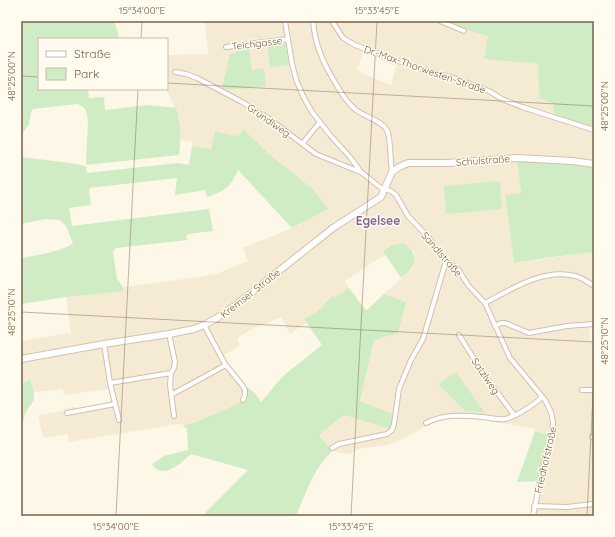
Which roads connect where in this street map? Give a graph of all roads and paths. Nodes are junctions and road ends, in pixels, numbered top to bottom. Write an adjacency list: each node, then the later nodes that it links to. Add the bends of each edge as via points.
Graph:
1 (285, 21): 6 (street)
2 (313, 21): 14 (street, via 321,57 340,90 356,110 379,122 388,132)
3 (332, 21): 10 (street, Dr.-Max-Thorwesten-Straße, via 343,38 355,45 460,80 488,90 502,99)
4 (440, 21): 5 (street)
5 (464, 31)
6 (288, 39): 7 (street, Teichgasse); 9 (street, via 297,82)
7 (226, 46)
8 (175, 72): 11 (street, Gründlweg, via 197,78 260,112)
9 (320, 122): 11 (street); 13 (street)
10 (594, 130)
11 (302, 144): 13 (street, Gründlweg, via 316,154)
12 (594, 164): 14 (street, Schulstraße, via 517,158 408,164)
13 (361, 172): 15 (street, Sandlstraße)
14 (392, 172): 15 (street)
15 (385, 189): 16 (street, Sandlstraße, via 396,195 408,216); 20 (street, Kremser Straße, via 380,197 333,228 236,305)
16 (446, 261): 18 (street, Sandlstraße, via 458,269 468,286); 40 (street, via 423,339 399,390 392,430 387,434 339,444)
17 (594, 286): 18 (street, via 577,276 554,273 536,278)
18 (485, 303): 21 (street, Friedhofstraße)
19 (594, 324): 21 (street, via 529,333 506,322)
20 (204, 325): 22 (street, Kremser Straße); 26 (street)
21 (495, 326): 32 (street, Friedhofstraße, via 510,358)
22 (169, 334): 24 (street, Kremser Straße); 27 (street, via 175,362)
23 (459, 335): 36 (street, Satzlweg)
24 (104, 344): 25 (street, Kremser Straße); 28 (street)
25 (21, 360)
26 (225, 364): 31 (street); 33 (street, via 245,390)
27 (171, 373): 28 (street); 31 (street)
28 (110, 383): 34 (street)
29 (582, 390): 30 (street)
30 (594, 390)
31 (171, 395): 37 (street)
32 (542, 397): 36 (street); 42 (street, Friedhofstraße, via 551,412 552,436)
33 (243, 400)
34 (115, 404): 35 (street); 38 (street)
35 (67, 413)
36 (514, 415): 39 (street, via 506,419 445,416)
37 (174, 416)
38 (119, 420)
39 (426, 423)
40 (332, 448)
41 (593, 504): 42 (street, via 567,507)
42 (534, 506): 43 (street, Friedhofstraße)
43 (533, 516)

